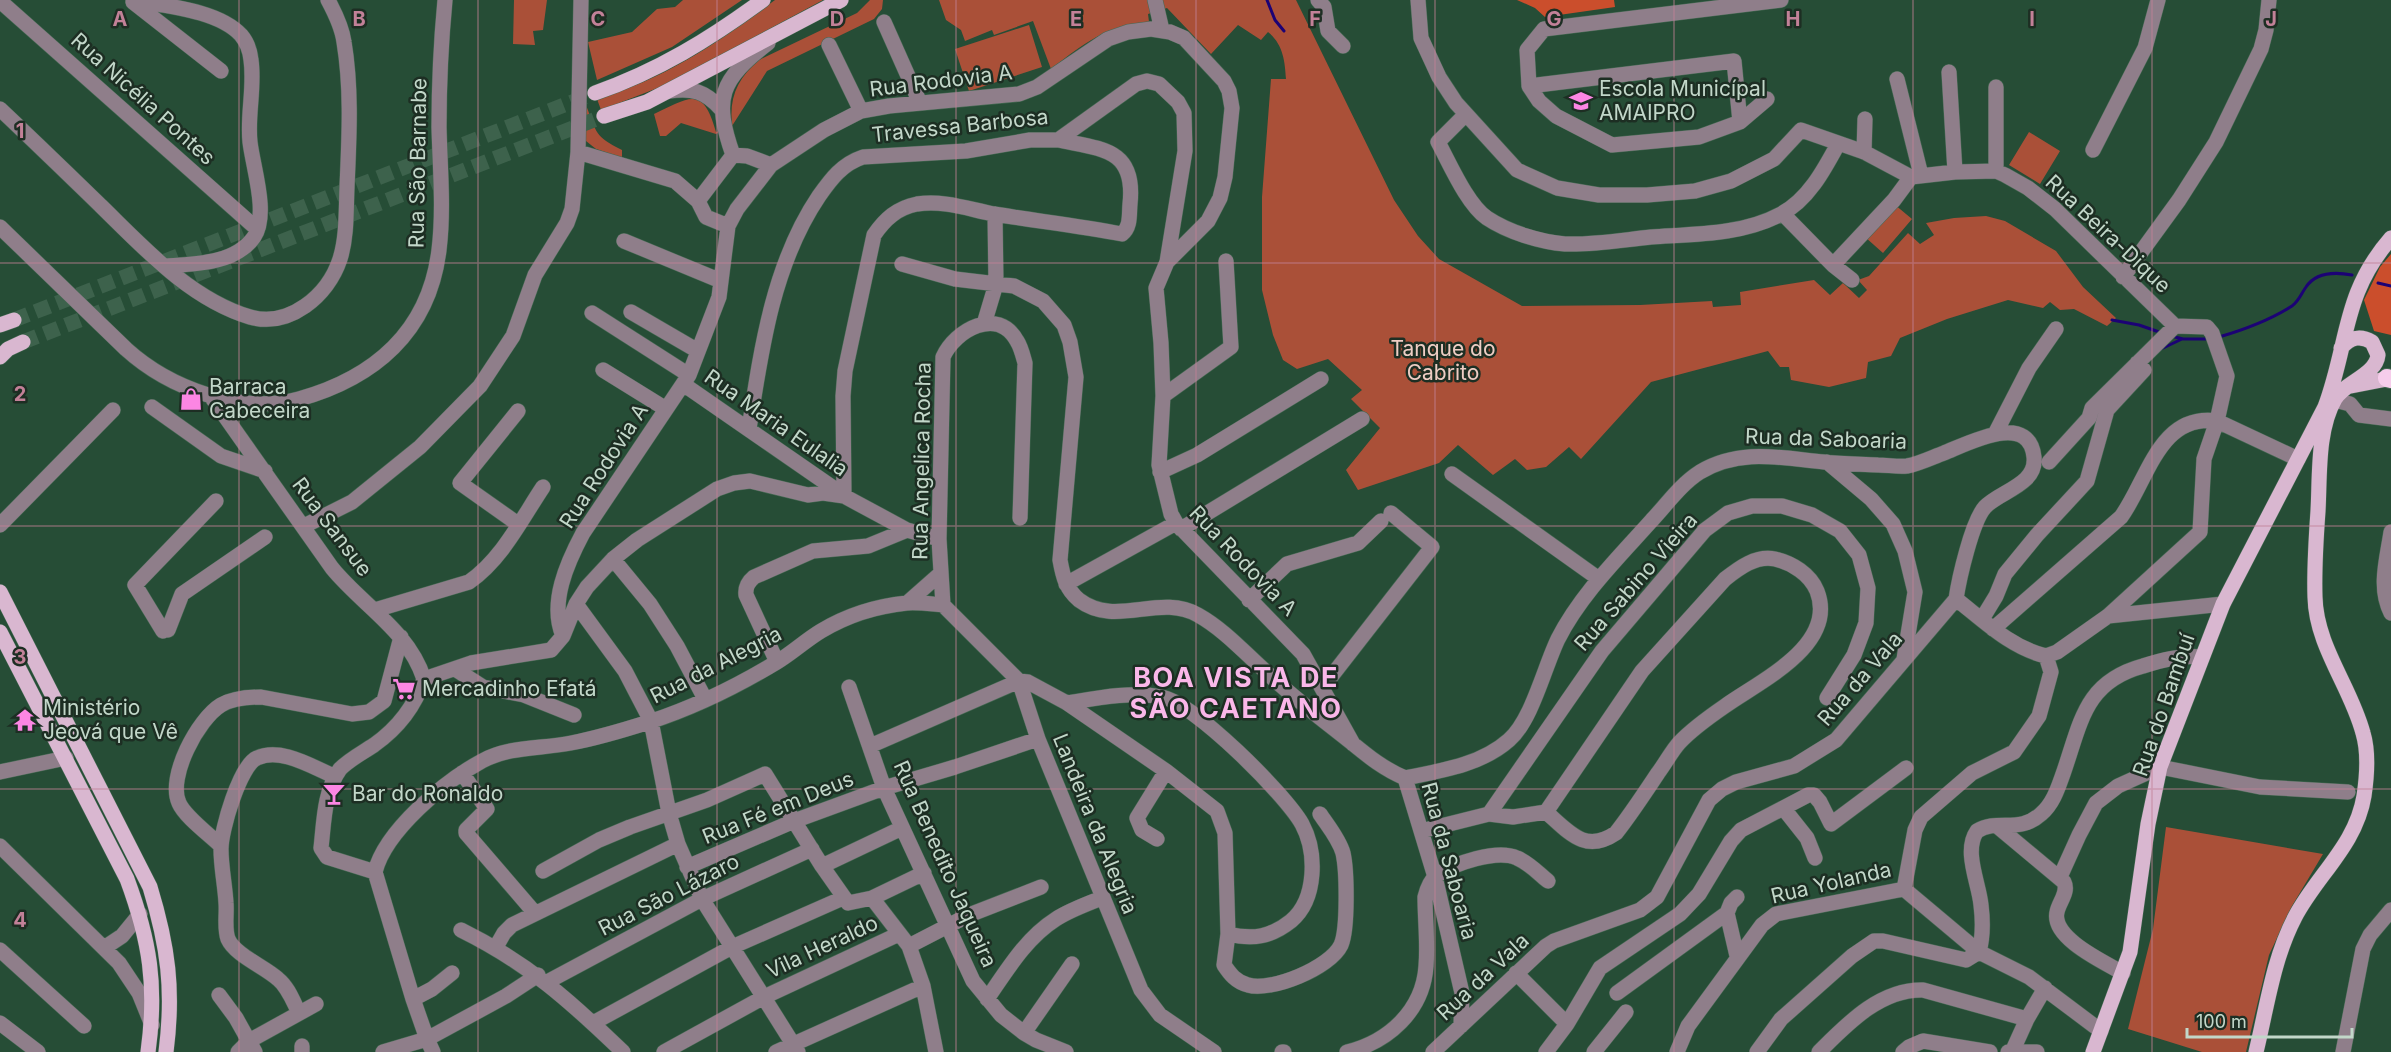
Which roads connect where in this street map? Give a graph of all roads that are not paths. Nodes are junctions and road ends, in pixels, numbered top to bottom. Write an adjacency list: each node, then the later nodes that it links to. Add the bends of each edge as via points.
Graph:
1 (132, 0): 19 (street); 50 (street, via 198,13 226,23 248,46 252,76 250,141 261,215)
2 (328, 0): 57 (street, via 345,43 350,116 345,237 340,260 327,284 289,316 263,319 249,317 208,297)
3 (445, 0): 77 (street, Rua São Barnabe, via 439,107 439,251 427,294 413,324 384,358 351,379 318,393 272,403)
4 (581, 0): 38 (street)
5 (763, 0): 25 (main road, via 685,54)
6 (841, 0): 16 (main road)
7 (1155, 0): 15 (street)
8 (1318, 0): 18 (street, via 1324,7 1328,31)
9 (1418, 0): 31 (street, via 1421,38 1439,77)
10 (1781, 0): 22 (street, via 1544,29 1527,50)
11 (2158, 0): 37 (street, via 2145,48)
12 (2269, 0): 58 (street, via 2260,49 2217,142)
13 (6, 2): 50 (street, Rua Nicélia Pontes)
14 (884, 22): 27 (street)
15 (1162, 30): 27 (street, Rua Rodovia A, via 1138,30 1108,39 1029,91); 54 (street, Rua Rodovia A, via 1184,38 1217,74 1229,91 1232,108 1220,198 1208,221)
16 (781, 33): 24 (main road); 29 (street, via 738,69)
17 (829, 45): 30 (street)
18 (1342, 46)
19 (221, 71)
20 (1949, 72): 43 (street)
21 (1897, 79): 44 (street)
22 (1529, 86): 34 (street, via 1539,102 1556,116 1612,145 1699,137); 34 (street, via 1734,61)
23 (1996, 87): 42 (street)
24 (669, 91): 29 (street, via 695,89); 32 (main road)
25 (595, 93)
26 (1767, 99): 34 (street)
27 (920, 103): 30 (street, Rua Rodovia A)
28 (0, 109): 57 (street)
29 (721, 109): 40 (street)
30 (861, 111): 41 (street, Rua Rodovia A)
31 (1466, 114): 36 (street, via 1517,170 1557,188 1599,195 1695,191 1731,181 1774,159 1801,130); 47 (street, via 1437,142 1469,197 1485,216 1538,239 1597,244 1708,233 1755,225)
32 (604, 116)
33 (1865, 119): 39 (street)
34 (1740, 122)
35 (1058, 140): 46 (street, via 1108,151 1120,158 1132,186 1125,232); 54 (street, Travessa Barbosa, via 1136,84 1159,84 1178,102 1184,114 1185,152); 87 (street, Travessa Barbosa, via 863,157 842,168 805,217 785,261 762,348)
36 (1838, 144): 39 (street); 47 (street, via 1816,182)
37 (2093, 150)
38 (578, 152): 45 (street, via 668,178); 102 (street, via 570,216 535,275 513,336 480,386 382,480 352,502)
39 (1864, 152): 44 (street)
40 (733, 155): 41 (street); 45 (street)
41 (771, 165): 48 (street, Rua Rodovia A)
42 (1996, 171): 43 (street); 58 (street, Rua Beira-Dique, via 2041,197)
43 (1954, 172): 44 (street)
44 (1916, 176): 56 (street)
45 (698, 201): 48 (street, via 706,217)
46 (995, 214): 61 (street); 97 (street, via 938,202 916,204 886,219 874,235 845,370)
47 (1783, 214): 56 (street)
48 (728, 226): 60 (street, Rua Rodovia A)
49 (0, 227): 77 (street, Rua São Barnabe, via 137,359 166,377)
50 (257, 229): 57 (street, via 241,250 212,262)
51 (2391, 238): 68 (main road, Rua do Bambuí, via 2360,284)
52 (624, 241): 60 (street)
53 (1226, 261): 78 (street, via 1231,346)
54 (1167, 262): 78 (street, Rua Rodovia A, via 1155,295)
55 (902, 264): 61 (street, via 955,279)
56 (1833, 265): 59 (street)
57 (165, 266)
58 (2122, 277): 66 (street, Rua Beira-Dique)
59 (1852, 280)
60 (722, 281): 69 (street, Rua Rodovia A, via 717,306)
61 (996, 284): 64 (street); 112 (street, via 1014,286 1044,301 1064,325 1070,342 1076,377 1060,560)
62 (631, 312): 69 (street)
63 (592, 313): 75 (street, Rua Maria Eulalia)
64 (984, 324): 99 (street, via 1007,329 1017,339 1025,363); 107 (street, Rua Angelica Rocha, via 953,340 943,357)
65 (2056, 329): 88 (street)
66 (2170, 332): 71 (street, via 2152,347); 86 (street, via 2204,325 2213,338 2227,376)
67 (23, 342): 70 (main road)
68 (2342, 348): 76 (main road, via 2349,339 2360,337 2372,342 2378,355 2374,366); 89 (main road, Rua do Bambuí, via 2331,389)
69 (698, 351): 75 (street, Rua Rodovia A)
70 (3, 353)
71 (2139, 366): 91 (street, via 2092,408 2089,418); 124 (street, via 2144,370 2107,410 2087,481 2005,574)
72 (603, 370): 81 (street)
73 (2390, 378): 76 (main road)
74 (1321, 379): 94 (street, via 1197,455)
75 (686, 380): 81 (street, Rua Rodovia A); 87 (street, Rua Maria Eulalia)
76 (2348, 386): 79 (main road)
77 (210, 395): 93 (street, Rua Sansue)
78 (1163, 396): 94 (street, Rua Rodovia A)
79 (2335, 400): 84 (street, via 2350,404 2358,415); 92 (main road)
80 (152, 407): 93 (street, via 221,456)
81 (666, 409): 126 (street, Rua Rodovia A, via 576,546 561,584)
82 (113, 410): 101 (street)
83 (518, 411): 100 (street, via 460,483)
84 (2391, 418)
85 (1362, 419): 103 (street)
86 (2217, 421): 89 (street); 123 (street, via 2204,459 2200,532); 124 (street, via 2184,425 2166,438 2121,517)
87 (749, 429): 97 (street, Rua Maria Eulalia)
88 (1995, 434): 90 (street, Rua da Saboaria, via 1908,466); 114 (street, Rua da Saboaria, via 2012,432 2027,439 2035,463 2027,478 1982,511)
89 (2300, 457): 92 (main road, via 2307,450); 118 (main road, Rua do Bambuí)
90 (1827, 462): 110 (street, Rua da Saboaria, via 1749,455 1712,466 1688,480); 131 (street, via 1871,499 1893,524 1905,551 1915,592)
91 (2049, 462)
92 (2321, 463): 248 (main road, via 2316,610 2326,645 2364,734 2366,783 2352,835 2303,904 2281,948)
93 (265, 471): 102 (street, Rua Sansue)
94 (1160, 472): 103 (street, Rua Rodovia A, via 1170,514)
95 (1452, 474): 110 (street)
96 (543, 487): 100 (street)
97 (844, 496): 104 (street, Rua Maria Eulalia); 108 (street, via 808,495 750,481 734,483 707,496)
98 (216, 501): 106 (street, via 135,585 165,630 182,594)
99 (1020, 518)
100 (518, 524): 120 (street, via 501,552 469,582)
101 (0, 525)
102 (304, 526): 120 (street, Rua Sansue, via 348,588)
103 (1178, 526): 112 (street); 115 (street, Rua Rodovia A)
104 (907, 530): 107 (street, Rua Maria Eulalia); 130 (street, via 868,546 813,551 749,581 746,595)
105 (2391, 532): 121 (street, via 2384,598)
106 (265, 537)
107 (939, 539): 109 (street, Rua Angelica Rocha)
108 (613, 559): 117 (street); 138 (street, via 656,612)
109 (941, 573): 116 (street, Rua da Alegria); 119 (street, Rua Angelica Rocha)
110 (1599, 579): 152 (street, Rua da Saboaria, via 1561,633 1525,718 1510,739 1483,757)
111 (0, 581): 122 (main road)
112 (1064, 581): 143 (street, via 1073,595 1105,612 1176,607 1195,613 1224,633 1292,696)
113 (0, 592): 122 (main road)
114 (1956, 599): 124 (street); 131 (street, Rua da Vala)
115 (1249, 600): 136 (street, Rua Rodovia A, via 1303,654); 136 (street, via 1287,564 1358,543 1386,517 1432,547)
116 (907, 603): 119 (street, Rua da Alegria); 130 (street, Rua da Alegria, via 842,619)
117 (576, 604): 126 (street); 141 (street, via 625,671)
118 (2223, 604): 123 (street); 129 (main road, Rua do Bambuí)
119 (943, 605): 134 (street, Landeira da Alegria)
120 (375, 610): 127 (street, Rua Sansue)
121 (2391, 613)
122 (12, 616): 229 (main road, via 150,887 171,989)
123 (2108, 616): 128 (street)
124 (1987, 624): 128 (street, via 2027,650)
125 (0, 632): 145 (main road)
126 (563, 636): 132 (street, via 551,650)
127 (401, 637): 133 (street, Rua Sansue); 167 (street, via 384,701 369,712 352,714 251,697 222,704 200,726 182,762 177,794 179,804)
128 (2046, 656): 179 (street, Rua Yolanda, via 2051,672 2039,716 2014,752 1972,773 1921,817)
129 (2201, 657): 146 (main road, Rua do Bambuí); 161 (street, via 2169,658 2130,669 2105,683 2089,702 2059,786 2047,808 2030,822)
130 (777, 662): 138 (street, Rua da Alegria)
131 (1903, 663): 201 (street, Rua da Vala, via 1830,744 1794,766 1736,782 1715,794 1653,903 1554,941)
132 (454, 669): 133 (street); 140 (street, via 483,687 524,695)
133 (424, 679): 151 (street, via 406,714)
134 (1019, 681): 139 (street); 142 (street, Landeira da Alegria); 144 (street)
135 (849, 687): 144 (street, Rua Benedito Jaqueira)
136 (1323, 687): 143 (street, Rua Rodovia A)
137 (1827, 698): 159 (street, Rua Sabino Vieira, via 1854,655 1866,623 1868,588 1859,555 1840,531 1812,515 1782,506 1752,506 1728,513 1705,530 1602,651)
138 (705, 699): 141 (street, Rua da Alegria)
139 (1067, 703): 148 (street); 191 (street, via 1138,695 1178,703 1217,733 1271,785 1302,824 1312,870 1309,899 1280,930 1258,939)
140 (574, 715)
141 (651, 722): 150 (street, Rua da Alegria, via 570,744 501,752); 157 (street)
142 (1038, 739): 153 (street, Rua Fé em Deus); 182 (street, Landeira da Alegria)
143 (1353, 744): 152 (street, via 1377,764)
144 (870, 746): 153 (street, Rua Benedito Jaqueira)
145 (66, 758): 149 (street); 188 (main road, via 127,879)
146 (2160, 767): 154 (street, via 2260,787); 176 (street, via 2118,786 2096,803); 202 (main road, Rua do Bambuí, via 2130,952)
147 (1906, 768): 155 (street, via 1831,824 1814,795)
148 (1166, 771): 164 (street, via 1137,818 1142,830); 191 (street, via 1207,802 1222,821)
149 (0, 772)
150 (462, 774): 173 (street, Rua da Alegria, via 388,841 378,857); 185 (street, via 487,808 466,833)
151 (334, 776): 167 (street, via 279,755 255,759 244,768 238,782); 173 (street, via 327,801 322,853)
152 (1405, 778): 163 (street, Rua da Saboaria)
153 (884, 788): 160 (street, Rua Fé em Deus); 162 (street, Rua Benedito Jaqueira)
154 (2348, 792)
155 (1784, 809): 169 (street, via 1807,838); 217 (street, via 1741,830 1699,894 1680,914 1600,968)
156 (1546, 812): 156 (street, via 1642,671 1725,579 1739,568 1770,558 1802,572 1815,586 1821,603 1819,623 1805,646 1783,667 1725,705 1678,744 1616,833 1604,841 1589,842 1576,838); 159 (street, via 1513,817)
157 (669, 813): 160 (street, via 765,774); 165 (street); 172 (street, via 599,840)
158 (1320, 813): 191 (street, via 1342,853 1345,930 1341,945 1331,958 1303,975 1260,987 1234,979 1224,965)
159 (1490, 814): 163 (street)
160 (794, 821): 168 (street); 171 (street, Rua Fé em Deus)
161 (1997, 826): 176 (street); 197 (street, via 1977,831 1971,842 1981,903)
162 (902, 828): 170 (street); 174 (street, Rua Benedito Jaqueira)
163 (1421, 831): 175 (street, Rua da Saboaria)
164 (1157, 839)
165 (678, 844): 171 (street); 185 (street)
166 (0, 846): 193 (street)
167 (221, 846): 213 (street, via 229,942 280,980)
168 (812, 849): 170 (street); 183 (street, Rua São Lázaro)
169 (1815, 858)
170 (822, 866): 184 (street)
171 (687, 867): 183 (street)
172 (543, 871)
173 (375, 872): 209 (street)
174 (924, 873): 181 (street); 189 (street, Rua Benedito Jaqueira)
175 (1435, 877): 177 (street, via 1472,860 1499,854 1517,858); 220 (street, Rua da Saboaria, via 1462,993); 237 (street, via 1425,897 1426,969 1413,1008 1401,1024 1367,1047)
176 (2060, 877): 202 (street, via 2066,889 2057,912 2059,928 2070,941)
177 (1548, 881)
178 (1041, 887): 189 (street, Vila Heraldo)
179 (1904, 889): 197 (street); 198 (street, Rua Yolanda, via 1776,915 1761,925)
180 (1737, 897): 187 (street)
181 (872, 898): 184 (street); 192 (street)
182 (1102, 898): 210 (street, via 1042,928); 236 (street, Landeira da Alegria, via 1141,990 1160,1015)
183 (702, 899): 195 (street); 203 (street, Rua São Lázaro)
184 (845, 900): 195 (street)
185 (534, 912): 194 (street, via 512,925)
186 (2390, 912): 249 (street, via 2363,949)
187 (1726, 913): 198 (street); 206 (street)
188 (140, 914): 193 (street, via 122,936); 218 (main road, via 152,974)
189 (948, 926): 192 (street, Vila Heraldo); 210 (street, Rua Benedito Jaqueira, via 973,981)
190 (461, 930): 194 (street)
191 (1228, 934)
192 (904, 940): 204 (street); 208 (street, Vila Heraldo)
193 (104, 948): 218 (street, via 139,993)
194 (496, 948): 203 (street)
195 (732, 948): 208 (street); 216 (street)
196 (0, 950): 219 (street)
197 (1979, 952): 205 (street); 241 (street, via 1966,960 1874,941 1781,1019)
198 (1737, 956): 240 (street, Rua Yolanda, via 1688,1026)
199 (1072, 964): 222 (street)
200 (452, 973): 209 (street)
201 (1516, 973): 217 (street); 220 (street, Rua da Vala)
202 (2123, 973): 221 (main road, Rua do Bambuí)
203 (542, 978): 216 (street); 223 (street, Rua São Lázaro, via 506,996)
204 (923, 986): 225 (street); 234 (street)
205 (2045, 988): 214 (street); 221 (street)
206 (1617, 993)
207 (219, 995): 224 (street)
208 (764, 998): 225 (street); 232 (street, Vila Heraldo)
209 (413, 999): 223 (street)
210 (987, 999): 222 (street, Rua Benedito Jaqueira)
211 (316, 1004): 213 (street)
212 (1626, 1012): 226 (street)
213 (299, 1013): 224 (street)
214 (2027, 1019): 242 (street, via 1923,990 1906,990 1888,996 1856,1017); 245 (street)
215 (0, 1023): 227 (street)
216 (593, 1023): 231 (street)
217 (1567, 1024): 239 (street)
218 (152, 1025): 228 (main road)
219 (84, 1026)
220 (1461, 1026): 238 (street, Rua da Vala)
221 (2101, 1031): 247 (main road, Rua do Bambuí)
222 (1024, 1033): 235 (street, Rua Benedito Jaqueira)
223 (430, 1046): 230 (street, Rua São Lázaro)
224 (247, 1048)
225 (795, 1048): 233 (street)
226 (1599, 1049)
227 (38, 1052)
228 (148, 1052)
229 (166, 1052)
230 (383, 1052)
231 (623, 1052)
232 (664, 1052)
233 (776, 1052)
234 (936, 1052)
235 (1066, 1052)
236 (1214, 1052)
237 (1347, 1052)
238 (1432, 1052)
239 (1546, 1052)
240 (1677, 1052)
241 (1757, 1052)
242 (1818, 1052)
243 (1903, 1052): 244 (street, via 1923,1041)
244 (1990, 1052)
245 (2010, 1052): 246 (street)
246 (2037, 1052)
247 (2092, 1052)
248 (2256, 1052)
249 (2343, 1052)

